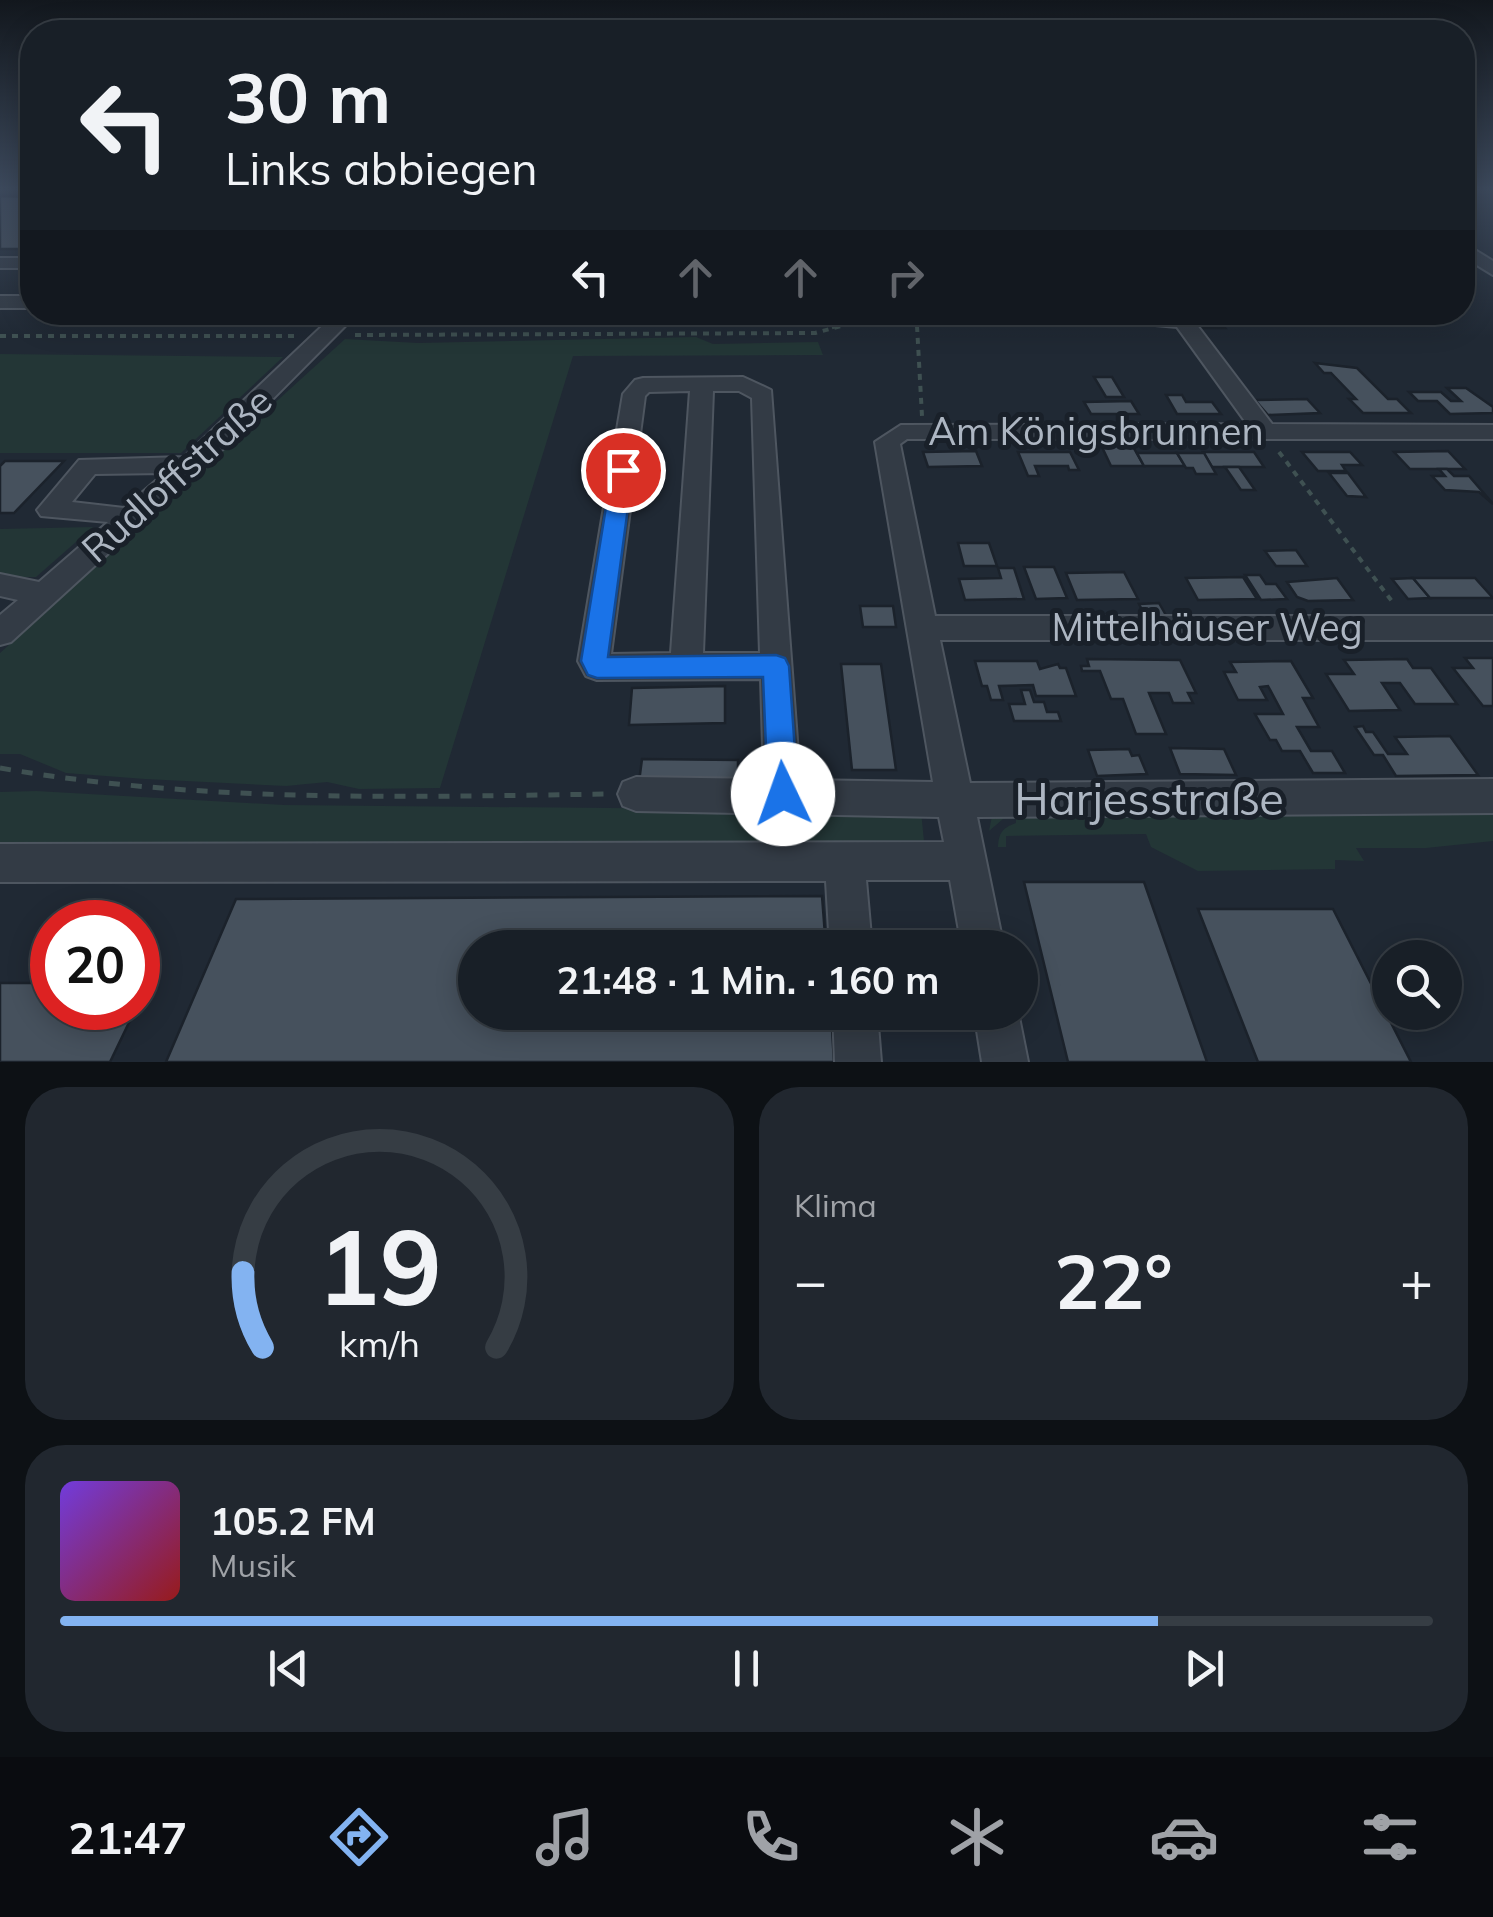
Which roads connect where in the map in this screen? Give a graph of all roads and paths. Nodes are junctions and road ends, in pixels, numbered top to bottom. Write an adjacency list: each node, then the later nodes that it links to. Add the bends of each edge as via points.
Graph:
1 (338, 325): 5 (street, Rudloffstraße)
2 (844, 325): 5 (path, via 815,333)
3 (917, 325): 9 (path)
4 (1186, 325): 10 (street)
5 (328, 335): 12 (street, Rudloffstraße)
6 (0, 336): 7 (path)
7 (294, 336)
8 (702, 384): 20 (street, via 743,384 763,395); 21 (street); 21 (street, via 649,384 634,394 594,661 597,668)
9 (923, 431): 10 (street, Am Königsbrunnen); 16 (street, Am Königsbrunnen, via 902,432 886,442)
10 (1265, 432): 11 (street, Am Königsbrunnen); 17 (path)
11 (1493, 432)
12 (191, 465): 13 (street, Rudloffstraße); 13 (street, via 88,466 50,510)
13 (131, 518): 15 (street, Rudloffstraße)
14 (0, 585): 15 (street)
15 (46, 594): 19 (street, Rudloffstraße)
16 (920, 628): 17 (street, Mittelhäuser Weg); 26 (street, Am Königsbrunnen)
17 (1412, 628): 18 (street, Mittelhäuser Weg)
18 (1493, 628)
19 (0, 633)
20 (776, 666): 21 (street); 24 (street)
21 (686, 667)
22 (0, 768): 23 (path, via 63,781 299,798)
23 (636, 794): 24 (street)
24 (783, 794): 26 (street)
25 (1493, 796): 26 (street, Harjesstraße)
26 (956, 800): 28 (street, Harjesstraße)
27 (845, 861): 28 (street); 29 (street); 30 (street)
28 (967, 861): 31 (street, Harjesstraße)
29 (0, 862)
30 (850, 930)
31 (980, 930)
32 (856, 1030): 34 (street)
33 (999, 1030): 35 (street)
34 (858, 1062)
35 (1005, 1062)

